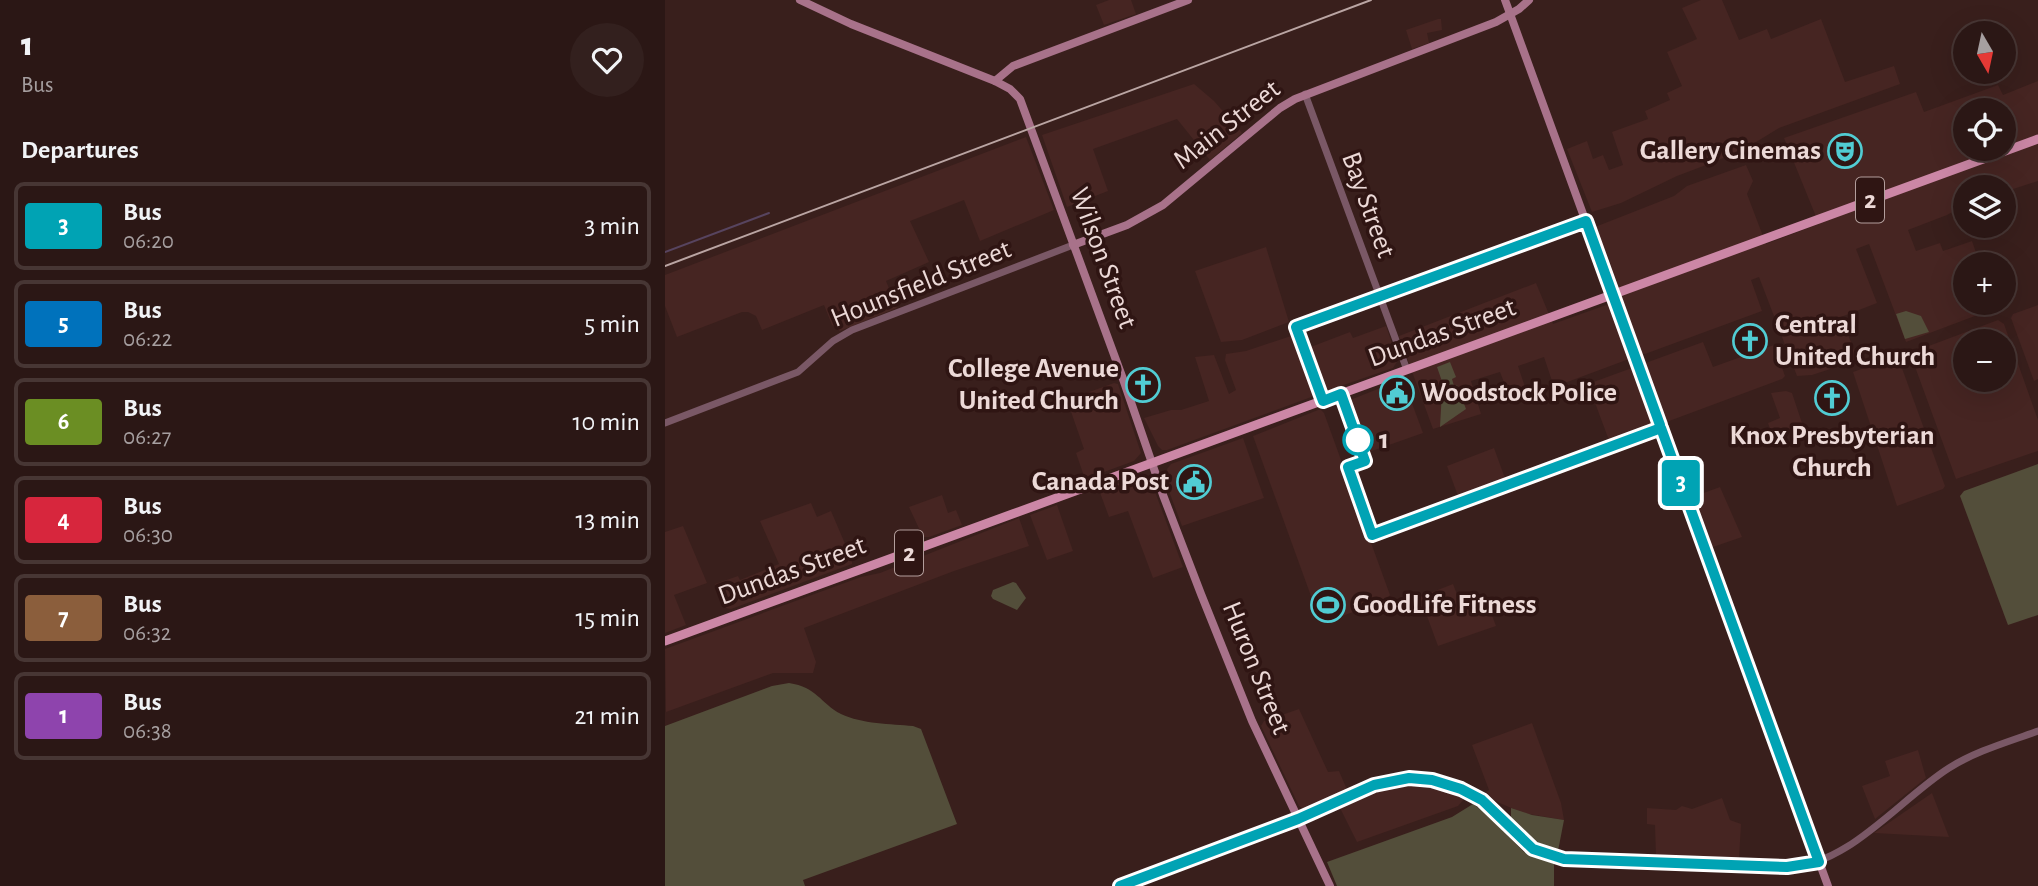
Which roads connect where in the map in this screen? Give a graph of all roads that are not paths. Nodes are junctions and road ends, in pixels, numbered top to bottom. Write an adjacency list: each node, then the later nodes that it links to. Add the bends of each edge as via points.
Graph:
1 (800, 0): 6 (main road, Wilson Street)
2 (1188, 0): 6 (main road, via 1014,65)
3 (1505, 0): 5 (main road)
4 (1529, 0): 5 (main road, Main Street)
5 (1510, 15): 7 (main road, Main Street); 10 (main road)
6 (995, 81): 9 (main road, Wilson Street, via 1023,104)
7 (1305, 94): 9 (main road, Main Street, via 1280,108 1154,211); 11 (street, Bay Street)
8 (2038, 139): 10 (main road, Dundas Street / 2)
9 (1073, 245): 12 (street, Hounsfield Street, via 852,330 793,374); 13 (main road, Wilson Street)
10 (1612, 294): 11 (main road, Dundas Street / 2); 17 (main road)
11 (1407, 370): 13 (main road, Dundas Street / 2)
12 (665, 423)
13 (1152, 463): 14 (main road, Dundas Street / 2); 16 (main road, Huron Street, via 1247,709)
14 (665, 641)
15 (2038, 731): 17 (street, via 1959,762 1838,853)
16 (1298, 819): 17 (street, via 1374,785 1427,779 1482,800 1523,842 1555,858 1787,867); 18 (main road, Huron Street)
17 (1819, 862): 19 (main road)
18 (1330, 886)
19 (1828, 886)

